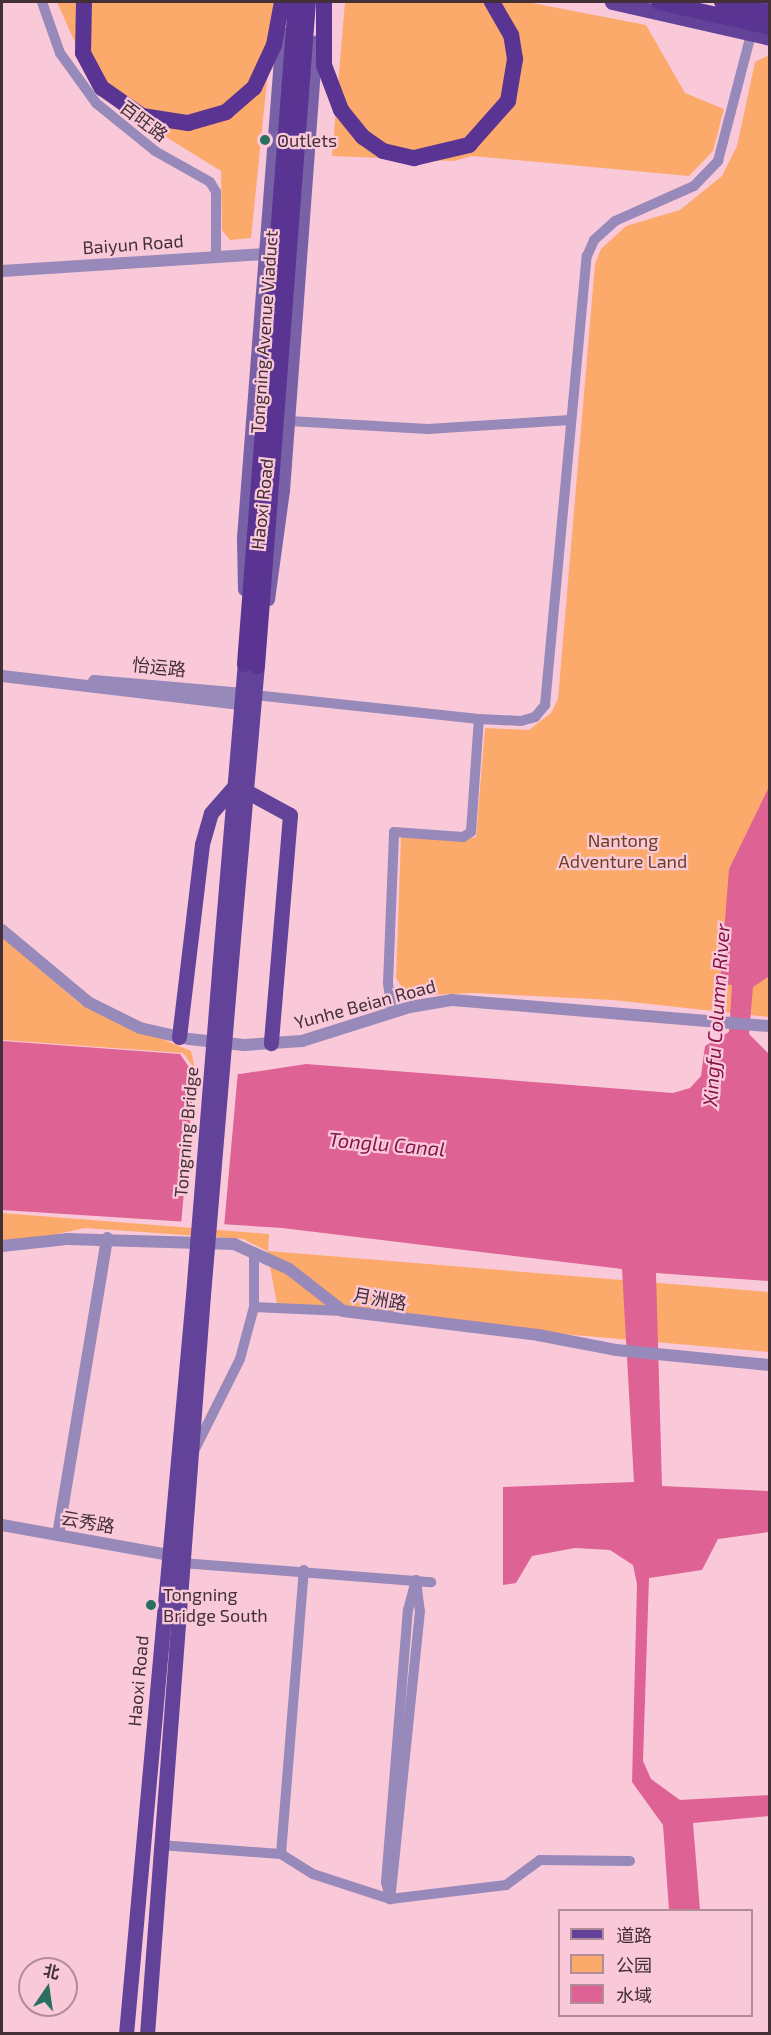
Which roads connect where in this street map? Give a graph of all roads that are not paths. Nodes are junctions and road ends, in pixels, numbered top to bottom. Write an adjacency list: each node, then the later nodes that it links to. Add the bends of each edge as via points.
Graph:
1 (42, 2): 20 (street, 百旺路, via 60,53 96,103 154,151 210,182 216,192)
2 (84, 2): 3 (highway, via 83,53 102,88 142,116 188,123 226,112 254,88 274,45)
3 (283, 2): 19 (main road, Haoxi Road)
4 (296, 2): 22 (highway, Tongning Avenue Viaduct)
5 (308, 2): 22 (highway, Tongning Avenue Viaduct)
6 (322, 2): 7 (highway, bridge, via 324,65 341,110 383,151 414,158 469,145 508,101 515,59 510,35); 15 (main road)
7 (492, 2)
8 (612, 2): 17 (main road)
9 (659, 2): 16 (highway)
10 (722, 2): 14 (highway)
11 (758, 2): 13 (main road)
12 (763, 2): 13 (highway)
13 (770, 4)
14 (770, 12)
15 (318, 18): 24 (main road, Haoxi Road)
16 (770, 27)
17 (752, 34): 18 (main road); 23 (street, via 729,134 707,177 615,220 594,240 582,281)
18 (770, 38)
19 (267, 254): 20 (street, Baiyun Road); 25 (main road, Haoxi Road, via 243,538)
20 (216, 256): 21 (street, Baiyun Road)
21 (2, 271)
22 (273, 387): 25 (highway, Tongning Avenue Viaduct)
23 (570, 420): 24 (street, via 429,429); 28 (street, via 545,705 535,717 521,721)
24 (289, 421): 25 (main road, Haoxi Road, via 277,554)
25 (251, 665): 27 (main road, Haoxi Road)
26 (2, 676): 27 (street, 怡运路, via 114,681)
27 (246, 698): 28 (street); 29 (main road, Haoxi Road)
28 (479, 719): 32 (street, via 471,832 463,837 394,832 388,983)
29 (241, 788): 31 (main road, Haoxi Road); 34 (main road, via 211,813 202,844); 35 (main road, via 290,815)
30 (2, 930): 34 (street, Yunhe Beian Road, via 87,1002 140,1028)
31 (224, 972): 39 (main road, Tongning Bridge, bridge)
32 (392, 1012): 33 (street, Yunhe Beian Road, via 452,1000); 35 (street, Yunhe Beian Road, via 347,1030)
33 (770, 1026)
34 (179, 1037): 35 (street, Yunhe Beian Road)
35 (271, 1043)
36 (107, 1238): 37 (street, 月洲路); 38 (street, 月洲路, via 234,1244); 45 (street)
37 (2, 1246)
38 (254, 1252): 40 (street); 41 (street, 月洲路, via 289,1269)
39 (198, 1295): 43 (main road, Haoxi Road); 46 (main road, Haoxi Road)
40 (254, 1307): 41 (street); 43 (street, via 240,1359)
41 (343, 1311): 42 (street, 月洲路, via 538,1335 616,1350)
42 (770, 1365)
43 (190, 1458): 46 (main road, Haoxi Road)
44 (2, 1526): 45 (street, 云秀路)
45 (58, 1534): 46 (street, 云秀路)
46 (175, 1559): 47 (street); 50 (main road, Haoxi Road); 54 (main road, Haoxi Road)
47 (304, 1570): 48 (street); 51 (street)
48 (416, 1580): 49 (street); 53 (street, via 420,1611)
49 (431, 1582)
50 (160, 1845): 51 (street); 55 (main road, Haoxi Road)
51 (281, 1854): 53 (street, via 312,1874)
52 (630, 1861): 53 (street, via 540,1860 506,1885)
53 (390, 1899)
54 (126, 2034)
55 (147, 2034)

